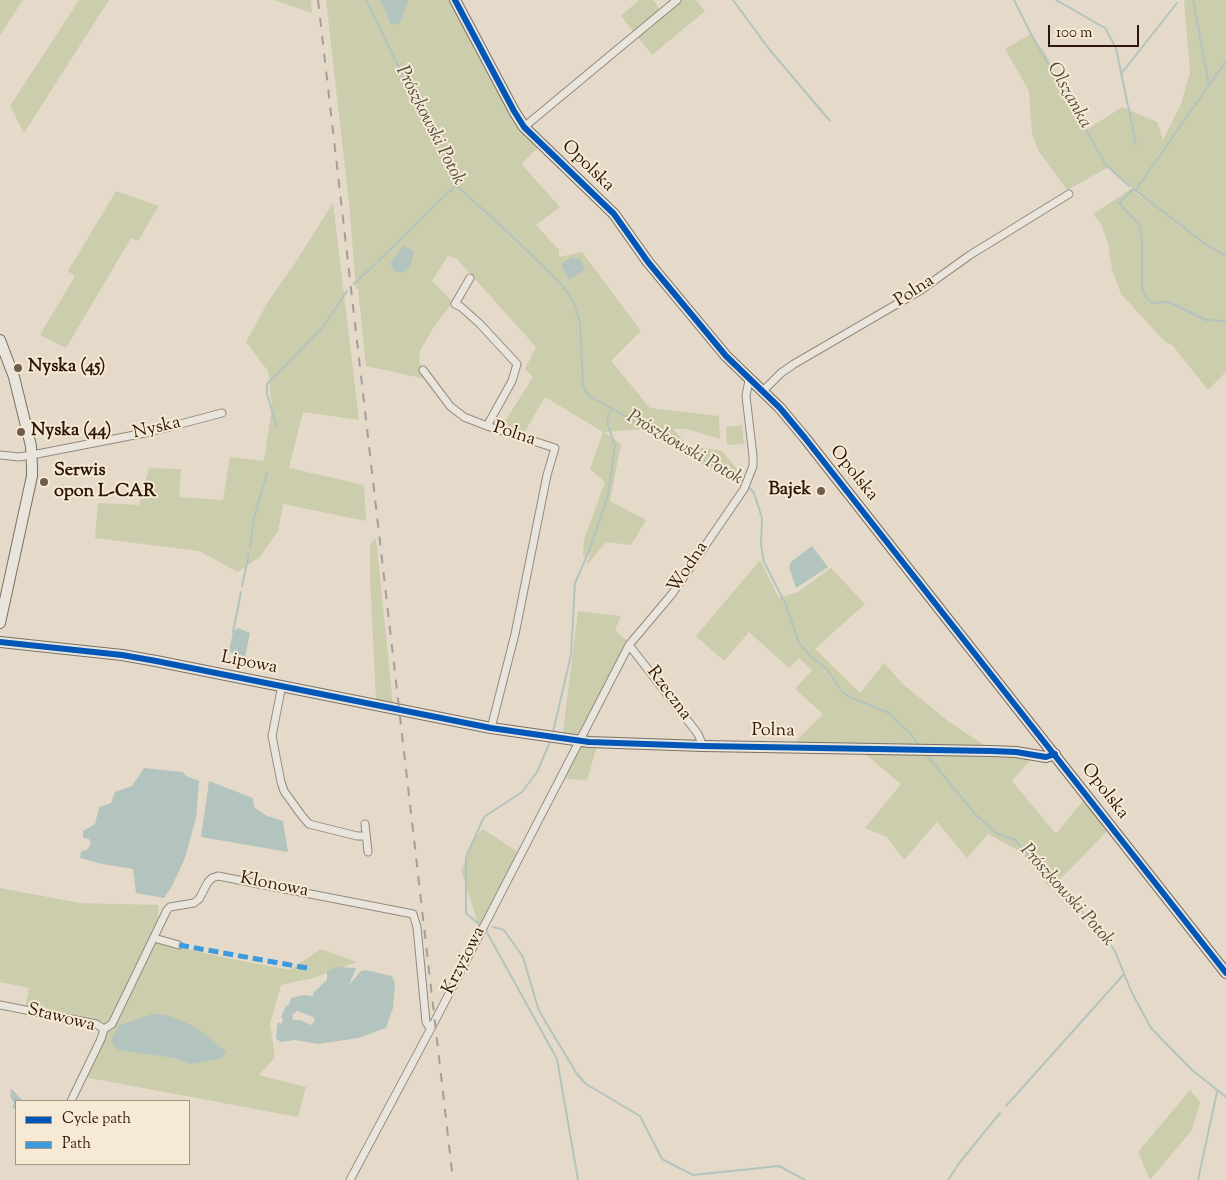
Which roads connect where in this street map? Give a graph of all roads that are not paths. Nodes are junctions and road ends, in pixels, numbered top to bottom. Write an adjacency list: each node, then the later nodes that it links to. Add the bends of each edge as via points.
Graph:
1 (455, 0): 3 (street, Opolska)
2 (678, 0): 3 (street)
3 (524, 127): 8 (street, Opolska, via 614,214 648,262)
4 (1069, 194): 9 (street, Polna, via 970,255 921,290 794,364)
5 (470, 278): 11 (street, via 455,304 474,318 517,364 512,381)
6 (0, 340): 13 (street, via 14,377)
7 (423, 370): 11 (street, Polna, via 458,413)
8 (749, 380): 9 (street, Opolska); 16 (street, Wodna, via 746,396 753,456 744,489 672,594)
9 (763, 391): 21 (street, Opolska, via 833,472)
10 (222, 413): 13 (street, Nyska, via 150,432)
11 (487, 426): 18 (street, Polna, via 555,448)
12 (0, 455): 13 (street, Nyska)
13 (32, 455): 14 (street, via 32,476)
14 (0, 623)
15 (0, 642): 17 (street, Lipowa, via 122,655)
16 (629, 645): 19 (street, Wodna); 20 (street, Rzeczna, via 698,734)
17 (282, 686): 18 (street, Lipowa); 23 (street, via 272,736 284,791 310,824)
18 (491, 728): 19 (street, Polna)
19 (578, 741): 20 (street, Polna); 29 (street, Krzyżowa)
20 (703, 746): 21 (street, Polna, via 1016,752 1046,758)
21 (1055, 754): 27 (street, Opolska)
22 (365, 824): 23 (street)
23 (366, 836): 24 (street)
24 (368, 852)
25 (154, 938): 26 (street); 29 (street, Klonowa, via 170,907 194,903 208,882 218,876 413,914 418,927 426,1022); 30 (street, Klonowa, via 112,1024)
26 (179, 945)
27 (1226, 973)
28 (0, 1004): 30 (street, Stawowa, via 96,1024)
29 (430, 1028): 32 (street, Krzyżowa)
30 (104, 1030): 31 (street, Stawowa)
31 (71, 1100)
32 (350, 1180)

